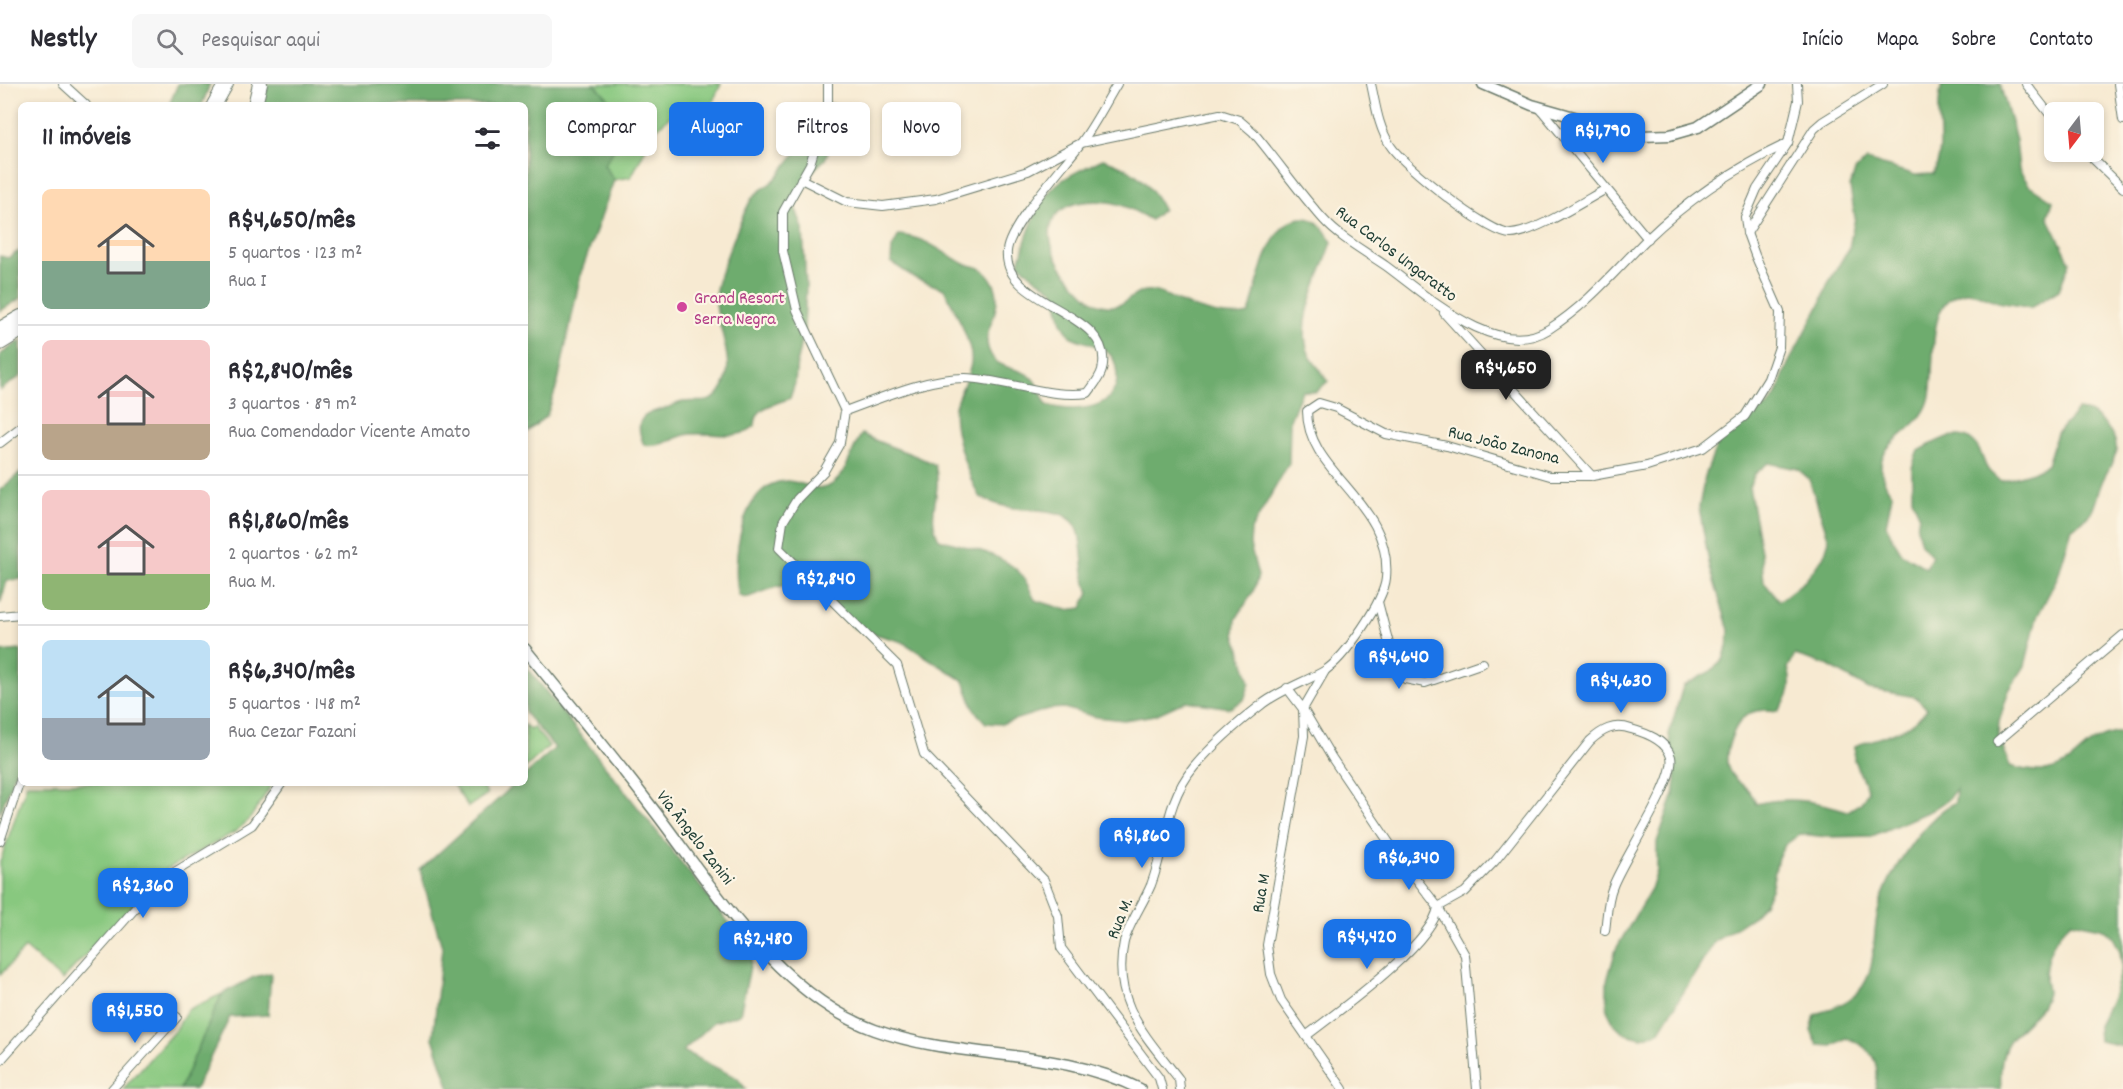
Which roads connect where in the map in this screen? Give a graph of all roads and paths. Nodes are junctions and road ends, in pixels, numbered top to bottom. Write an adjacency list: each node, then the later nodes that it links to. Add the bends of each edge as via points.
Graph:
1 (63, 84): 13 (street)
2 (226, 84): 14 (main road)
3 (260, 84): 15 (main road)
4 (828, 84): 22 (street, via 828,105 810,164)
5 (1117, 84): 19 (street)
6 (1371, 84): 24 (street, via 1379,125 1391,147 1412,171 1489,226 1508,234 1524,231)
7 (1483, 84): 16 (street)
8 (1762, 84): 16 (street, via 1698,128 1670,135 1641,136)
9 (1797, 84): 20 (street, Rua João Zanona, via 1798,101)
10 (1883, 84): 25 (street, via 1814,129)
11 (2026, 84): 17 (street)
12 (2118, 84): 18 (street)
13 (83, 102)
14 (216, 102)
15 (256, 102)
16 (1538, 106): 24 (street)
17 (2044, 107)
18 (2123, 120)
19 (1081, 143): 22 (street, Rua Carlos Ungaratto, via 1028,171 936,199 883,206 847,202); 27 (street, Rua Carlos Ungaratto, via 1220,114 1239,120 1288,172 1325,222); 32 (street, via 1026,212 1006,250 1010,268 1022,286 1100,340 1104,353 1102,372 1088,393 1070,396 965,378 926,384)
20 (1788, 143): 25 (street, Rua João Zanona, via 1757,189 1745,217); 26 (street, Rua Carlos Ungaratto, via 1755,158 1713,186)
21 (2096, 162): 23 (street)
22 (801, 179): 32 (street, via 783,213 783,251 797,310)
23 (2123, 188)
24 (1606, 189): 26 (street)
25 (1747, 233): 35 (street, Rua João Zanona, via 1780,312 1779,347 1768,379 1745,416 1703,448 1647,466)
26 (1648, 239): 27 (street, Rua Carlos Ungaratto, via 1602,286 1547,331 1514,339 1482,330)
27 (1440, 308): 35 (street)
28 (18, 319): 29 (main road)
29 (0, 330)
30 (18, 332): 31 (main road)
31 (0, 343)
32 (845, 411): 56 (street, via 840,443 824,471 783,522 779,548 897,664 924,754 1044,880 1058,916 1061,948 1159,1078)
33 (18, 429): 34 (street)
34 (0, 442)
35 (1592, 476): 36 (street, Rua João Zanona, via 1550,476 1447,446 1386,434 1319,403 1307,411 1307,429 1324,459 1369,512 1381,538 1386,578)
36 (1378, 602): 41 (street, via 1393,659 1405,679 1425,683); 42 (street, Rua João Zanona, via 1341,656)
37 (18, 614): 38 (street)
38 (0, 616)
39 (2123, 635): 45 (street)
40 (528, 653): 55 (street, Via Ângelo Zanini, via 763,952 804,989 847,1016 902,1038 1070,1064 1110,1075)
41 (1483, 663)
42 (1326, 670): 43 (street, Rua João Zanona); 44 (street)
43 (1287, 688): 44 (street); 57 (street, Rua M., via 1261,705 1211,751 1176,792 1152,883 1125,941 1120,976 1128,1009 1179,1079)
44 (1303, 709): 49 (street, via 1396,853); 52 (street, Rua M, via 1304,736 1267,945 1271,974 1281,1000)
45 (1997, 742)
46 (18, 786): 48 (street)
47 (280, 786): 53 (street, via 252,825 173,873 140,903)
48 (0, 841)
49 (1438, 907): 50 (street, via 1465,892 1495,861 1590,741 1603,729 1625,727 1648,734 1666,747 1671,759 1655,805 1612,887); 52 (street, via 1428,932 1362,993); 59 (street, via 1468,966)
50 (1605, 931)
51 (177, 1017): 54 (street)
52 (1306, 1036): 58 (street, Rua M)
53 (0, 1061)
54 (112, 1089)
55 (1140, 1089)
56 (1162, 1089)
57 (1180, 1089)
58 (1343, 1089)
59 (1477, 1089)

